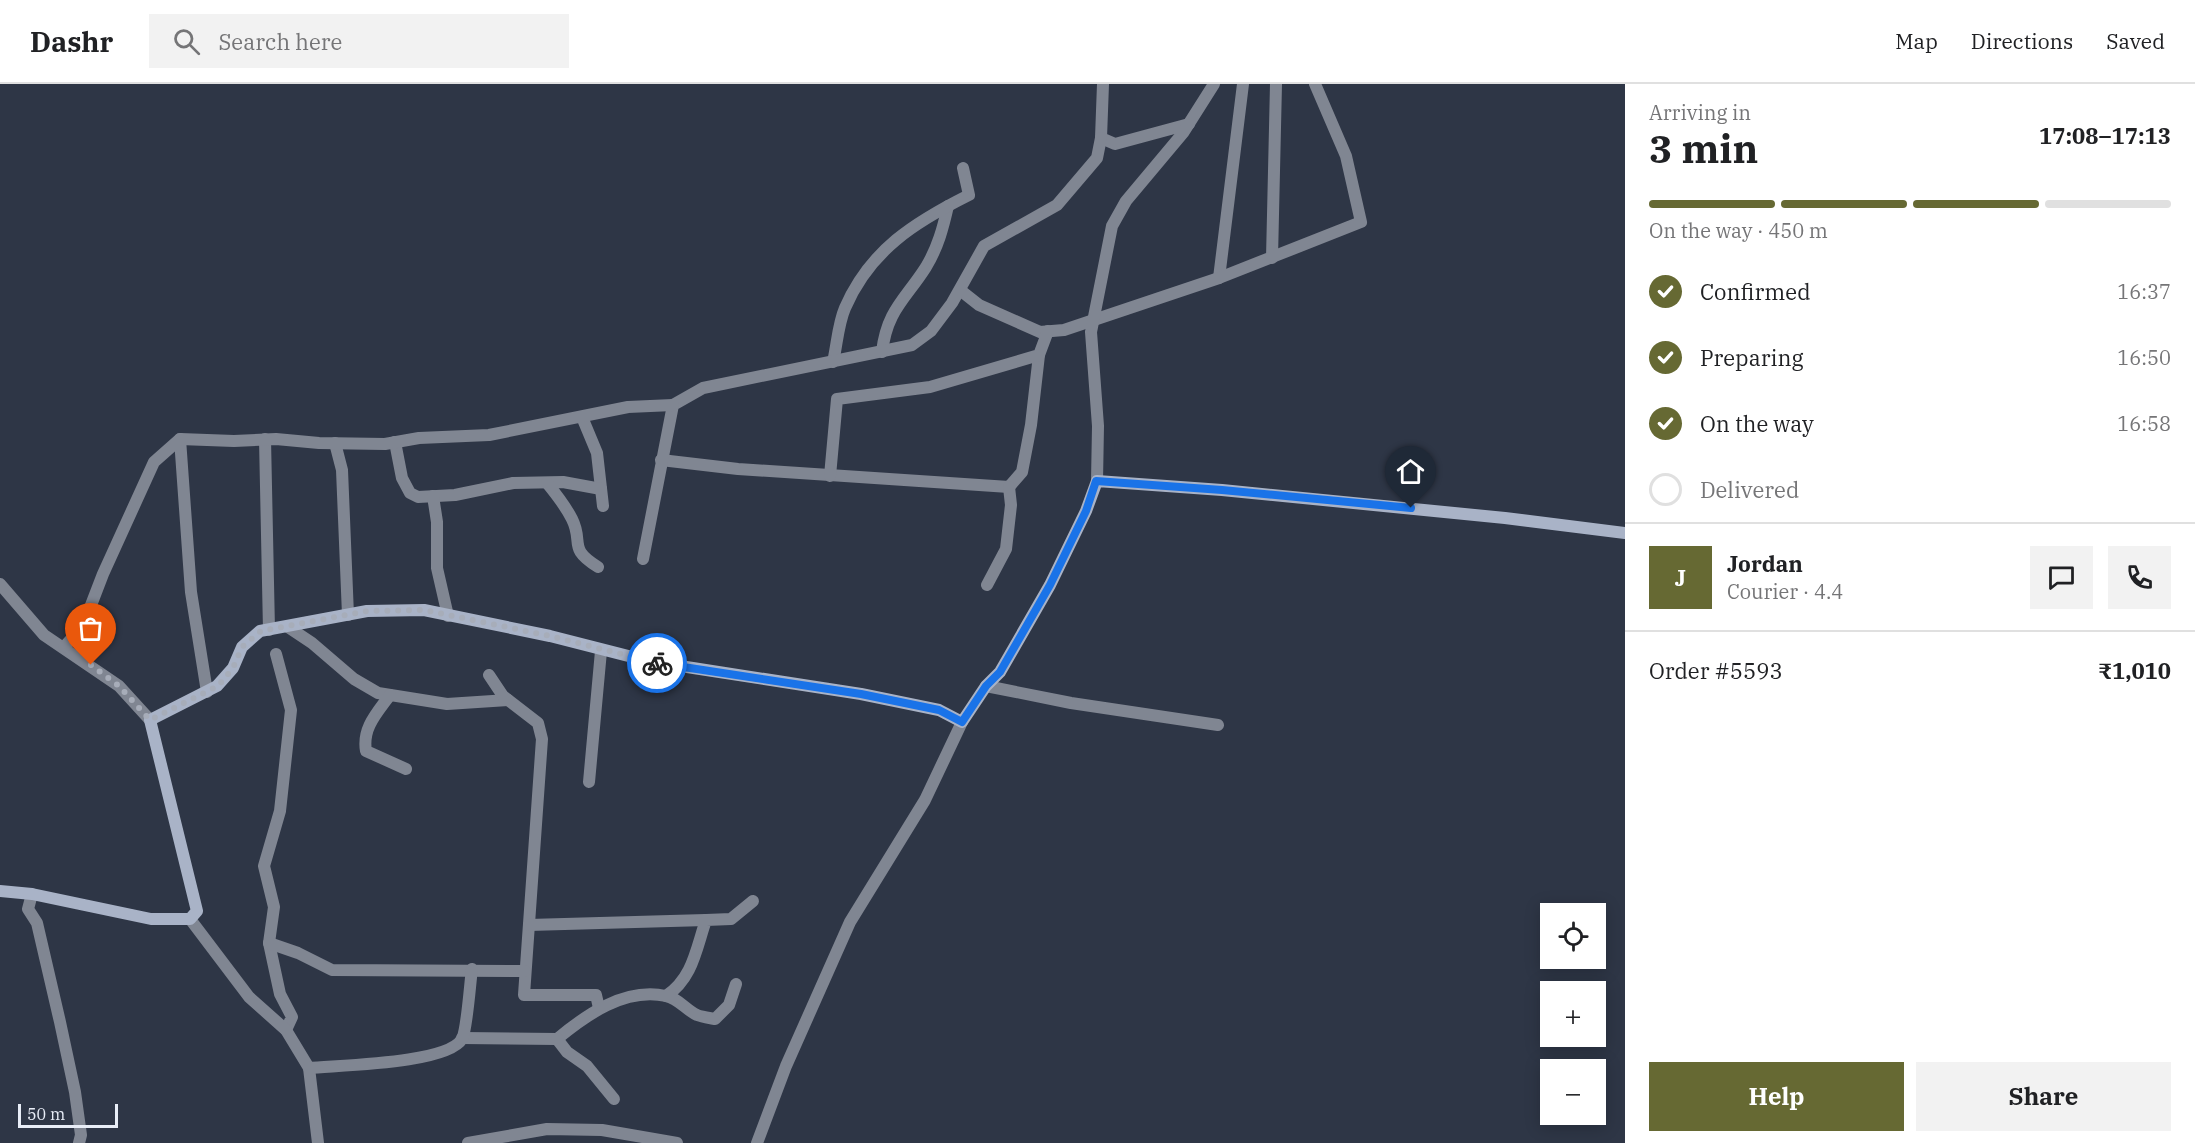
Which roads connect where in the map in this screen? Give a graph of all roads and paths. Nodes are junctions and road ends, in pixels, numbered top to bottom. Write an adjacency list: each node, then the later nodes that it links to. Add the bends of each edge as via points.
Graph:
1 (1103, 84): 7 (street)
2 (1214, 84): 6 (street)
3 (1243, 84): 11 (street)
4 (1276, 84): 10 (street)
5 (1315, 84): 10 (street, via 1347,156 1361,222)
6 (1189, 124): 7 (street, via 1115,144); 13 (street, via 1126,201 1112,226)
7 (1101, 138): 12 (street, via 1096,158 1057,205 984,246)
8 (963, 168): 9 (street, via 969,195)
9 (948, 206): 15 (street, via 942,236 885,329); 17 (street, via 894,240 860,278 844,310)
10 (1272, 258): 11 (street)
11 (1219, 279): 13 (street)
12 (960, 290): 14 (street, via 988,310 1040,332); 15 (street, via 931,331 912,345)
13 (1094, 320): 14 (street); 26 (street, via 1091,333 1098,426)
14 (1048, 331): 16 (street)
15 (882, 352): 17 (street)
16 (1039, 355): 25 (street, via 930,387 837,399); 28 (street, via 1022,472)
17 (833, 362): 18 (street, via 703,388)
18 (673, 405): 19 (street, via 628,407); 24 (street)
19 (582, 417): 22 (street, via 489,435); 29 (street, via 597,453)
20 (180, 439): 21 (street); 41 (street, via 154,462 83,626); 46 (street, via 191,592)
21 (266, 439): 23 (street); 40 (street)
22 (395, 442): 23 (street); 30 (street, via 402,478 410,493)
23 (335, 443): 37 (street, via 342,470)
24 (661, 460): 25 (street); 33 (street)
25 (830, 476): 28 (street)
26 (1096, 481): 32 (street, via 1234,491); 45 (street, via 1050,585 1000,672)
27 (547, 483): 29 (street); 30 (street, via 513,483); 34 (street, via 573,522 575,542 582,557)
28 (1009, 487): 36 (street, via 1006,549)
29 (601, 489): 31 (street)
30 (432, 496): 38 (street, via 437,522 437,568)
31 (603, 506)
32 (1625, 533)
33 (643, 559)
34 (598, 567)
35 (0, 584): 41 (street, via 44,635)
36 (987, 585)
37 (348, 615): 38 (street, via 424,610); 39 (street)
38 (448, 616): 42 (street, via 550,636)
39 (288, 627): 40 (street); 47 (street, via 354,679 378,693)
40 (269, 630): 46 (street, via 261,631 242,647 233,668 218,686)
41 (64, 647): 49 (street, via 119,686)
42 (601, 651): 50 (street, via 861,694 939,710); 53 (street)
43 (276, 654): 60 (street, via 291,710 280,811 264,866 274,907)
44 (489, 675): 48 (street)
45 (986, 686): 50 (street); 51 (street)
46 (207, 692): 49 (street)
47 (390, 695): 48 (street, via 447,704); 52 (street, via 367,730 366,751)
48 (508, 700): 59 (street, via 538,723 542,739)
49 (150, 720): 57 (street, via 197,911)
50 (962, 722): 76 (street, via 925,800 850,922 786,1066)
51 (1218, 725)
52 (406, 770)
53 (589, 782)
54 (0, 891): 55 (street)
55 (32, 894): 57 (street, via 151,919); 72 (street, via 28,909 37,923 53,989 75,1092)
56 (753, 901): 58 (street, via 731,919)
57 (190, 919): 66 (street, via 249,997)
58 (706, 920): 59 (street); 64 (street, via 691,969)
59 (529, 925): 62 (street)
60 (269, 943): 61 (street, via 298,952 332,970); 66 (street, via 280,994 292,1017)
61 (472, 969): 62 (street); 67 (street)
62 (525, 971): 65 (street, via 524,995 596,995)
63 (736, 984): 64 (street, via 729,1005 715,1019 697,1015)
64 (666, 996): 65 (street, via 640,996)
65 (599, 1008): 68 (street)
66 (286, 1030): 69 (street)
67 (462, 1038): 68 (street); 69 (street, via 449,1050 422,1058)
68 (557, 1039): 70 (street, via 567,1052 587,1065)
69 (309, 1068): 73 (street)
70 (614, 1099)
71 (492, 1141): 74 (street); 75 (street, via 547,1129 602,1130)
72 (80, 1143)
73 (318, 1143)
74 (468, 1143)
75 (677, 1143)
76 (757, 1143)

